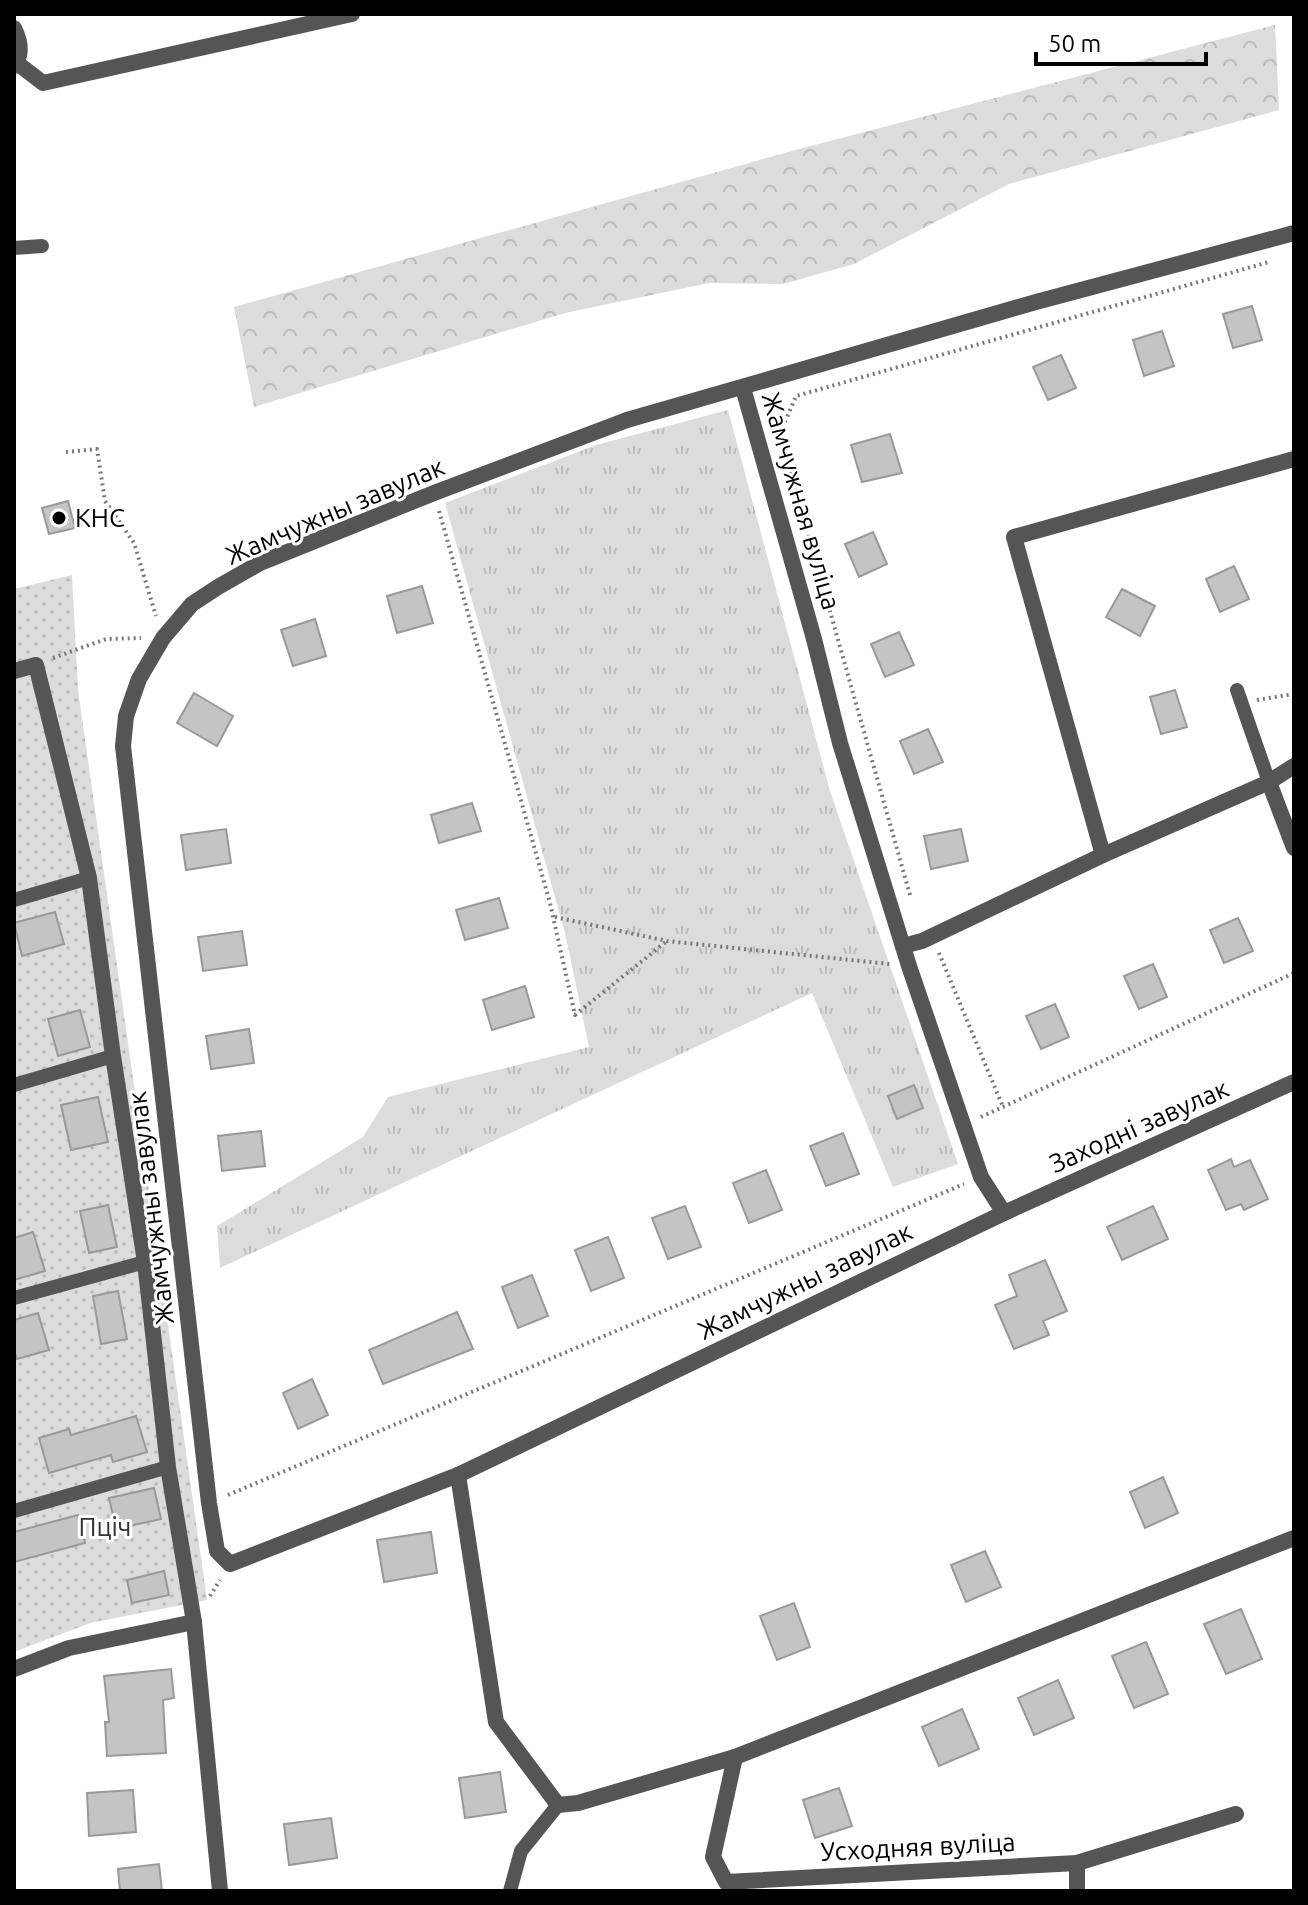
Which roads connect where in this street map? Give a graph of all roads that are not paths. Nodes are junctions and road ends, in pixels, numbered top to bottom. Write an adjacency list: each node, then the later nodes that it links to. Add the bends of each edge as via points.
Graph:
1 (352, 14): 3 (street, via 43,83)
2 (16, 23): 3 (street)
3 (16, 64)
4 (1294, 233): 7 (street, Жамчужная вуліца)
5 (42, 246): 6 (lane)
6 (14, 248)
7 (743, 388): 17 (street, Жамчужная вуліца, via 840,743); 25 (street, Жамчужны завулак, via 627,420 260,563 192,604 163,638 139,679 126,716 123,746 217,1551 230,1564)
8 (1294, 459): 14 (street, via 1014,537)
9 (14, 671): 15 (street, via 36,665)
10 (1239, 696): 12 (lane)
11 (1294, 766): 12 (street)
12 (1269, 782): 13 (street); 14 (street)
13 (1294, 848)
14 (1103, 855): 17 (street)
15 (89, 878): 16 (lane); 18 (street)
16 (14, 900)
17 (903, 946): 21 (street, Жамчужная вуліца, via 981,1177)
18 (113, 1056): 20 (lane); 22 (street)
19 (1294, 1082): 21 (street, Заходні завулак)
20 (14, 1085)
21 (1004, 1213): 25 (street, Жамчужны завулак)
22 (145, 1262): 23 (lane); 24 (street)
23 (14, 1298)
24 (168, 1467): 26 (lane); 28 (street)
25 (458, 1475): 31 (street, via 496,1722)
26 (14, 1511)
27 (1294, 1538): 30 (street)
28 (194, 1622): 29 (street, via 69,1648); 34 (street)
29 (14, 1669)
30 (735, 1757): 31 (street); 33 (street, Усходняя вуліца, via 713,1857 726,1882)
31 (558, 1805): 35 (lane, via 521,1851)
32 (1236, 1814): 33 (street, Усходняя вуліца)
33 (1077, 1863): 36 (street)
34 (220, 1891)
35 (510, 1891)
36 (1077, 1891)

